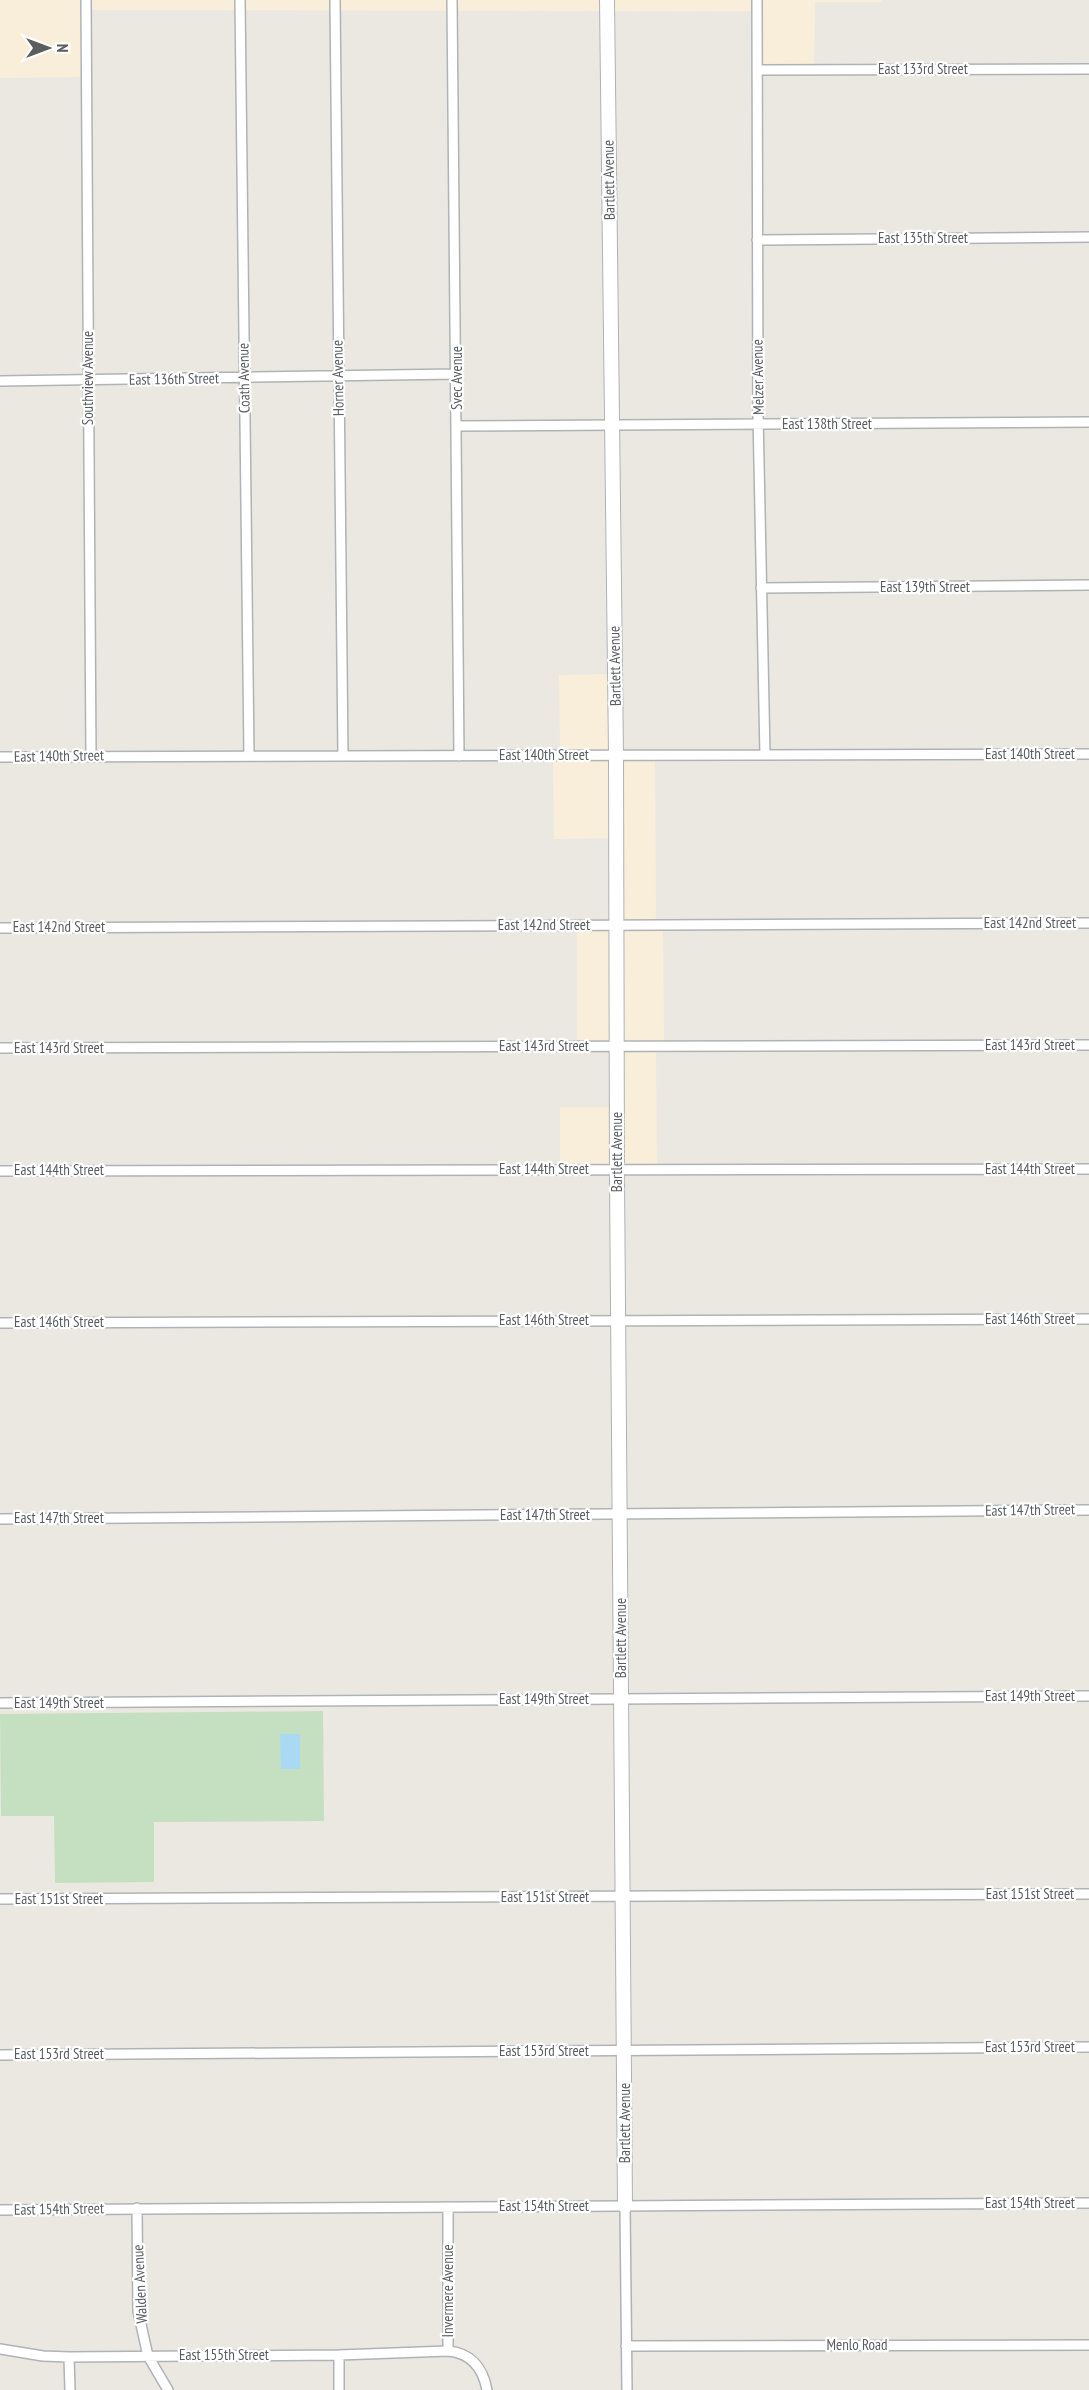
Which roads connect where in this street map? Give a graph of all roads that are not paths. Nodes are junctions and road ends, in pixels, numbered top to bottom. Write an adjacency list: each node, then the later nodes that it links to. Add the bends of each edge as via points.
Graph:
1 (86, 0): 14 (street, Southview Avenue)
2 (240, 0): 13 (street, Coath Avenue)
3 (336, 0): 12 (street, Horner Avenue)
4 (452, 0): 11 (street, Svec Avenue)
5 (607, 0): 19 (street, Bartlett Avenue)
6 (757, 0): 8 (street, Melzer Avenue)
7 (1089, 69): 8 (street, East 133rd Street)
8 (757, 70): 10 (street, Melzer Avenue)
9 (1089, 237): 10 (street, East 135th Street)
10 (757, 240): 17 (street, Melzer Avenue)
11 (457, 374): 12 (street, East 136th Street); 18 (street, Svec Avenue)
12 (338, 376): 13 (street, East 136th Street); 27 (street, Horner Avenue)
13 (244, 377): 14 (street, East 136th Street); 26 (street, Coath Avenue)
14 (88, 380): 15 (street, East 136th Street); 25 (street, Southview Avenue)
15 (0, 381)
16 (1089, 422): 17 (street, East 138th Street)
17 (758, 424): 19 (street, East 138th Street); 21 (street, Melzer Avenue)
18 (457, 426): 19 (street, East 138th Street); 28 (street, Svec Avenue)
19 (612, 426): 22 (street, Bartlett Avenue)
20 (1089, 585): 21 (street, East 139th Street)
21 (761, 588): 23 (street, Melzer Avenue)
22 (616, 754): 23 (street, East 140th Street); 28 (street, East 140th Street); 31 (street, Bartlett Avenue)
23 (765, 754): 24 (street, East 140th Street)
24 (1089, 754)
25 (91, 756): 26 (street, East 140th Street); 29 (street, East 140th Street)
26 (249, 756): 27 (street, East 140th Street)
27 (343, 756): 28 (street, East 140th Street)
28 (459, 756)
29 (0, 757)
30 (1089, 923): 31 (street, East 142nd Street)
31 (617, 925): 32 (street, East 142nd Street); 34 (street, Bartlett Avenue)
32 (0, 928)
33 (1089, 1045): 34 (street, East 143rd Street)
34 (616, 1046): 35 (street, East 143rd Street); 37 (street, Bartlett Avenue)
35 (0, 1048)
36 (1089, 1168): 37 (street, East 144th Street)
37 (617, 1169): 38 (street, East 144th Street); 39 (street, Bartlett Avenue)
38 (0, 1171)
39 (618, 1319): 40 (street, East 146th Street); 41 (street, East 146th Street); 43 (street, Bartlett Avenue)
40 (1089, 1319)
41 (0, 1323)
42 (1089, 1510): 43 (street, East 147th Street)
43 (620, 1515): 44 (street, East 147th Street); 46 (street, Bartlett Avenue)
44 (0, 1519)
45 (1089, 1696): 46 (street, East 149th Street)
46 (621, 1698): 47 (street, East 149th Street); 49 (street, Bartlett Avenue)
47 (0, 1703)
48 (1089, 1894): 49 (street, East 151st Street)
49 (623, 1897): 50 (street, East 151st Street); 52 (street, Bartlett Avenue)
50 (0, 1899)
51 (1089, 2047): 52 (street, East 153rd Street)
52 (624, 2050): 53 (street, East 153rd Street); 56 (street, Bartlett Avenue)
53 (0, 2055)
54 (1089, 2203): 56 (street, East 154th Street)
55 (448, 2206): 56 (street, East 154th Street); 57 (street, East 154th Street); 62 (street, Invermere Avenue)
56 (625, 2206): 60 (street, Bartlett Avenue)
57 (137, 2208): 58 (street, East 154th Street); 64 (street, Walden Avenue, via 138,2311)
58 (0, 2210)
59 (1089, 2345): 60 (street, Menlo Road)
60 (626, 2346): 70 (street, Bartlett Avenue)
61 (0, 2349): 65 (street, East 155th Street)
62 (448, 2351): 63 (street, East 155th Street); 69 (street, Invermere Avenue, via 461,2352 476,2363)
63 (339, 2355): 64 (street, East 155th Street); 68 (street)
64 (148, 2356): 65 (street, East 155th Street); 67 (street, Walden Avenue)
65 (69, 2357): 66 (street)
66 (70, 2390)
67 (168, 2390)
68 (339, 2390)
69 (487, 2390)
70 (627, 2390)

